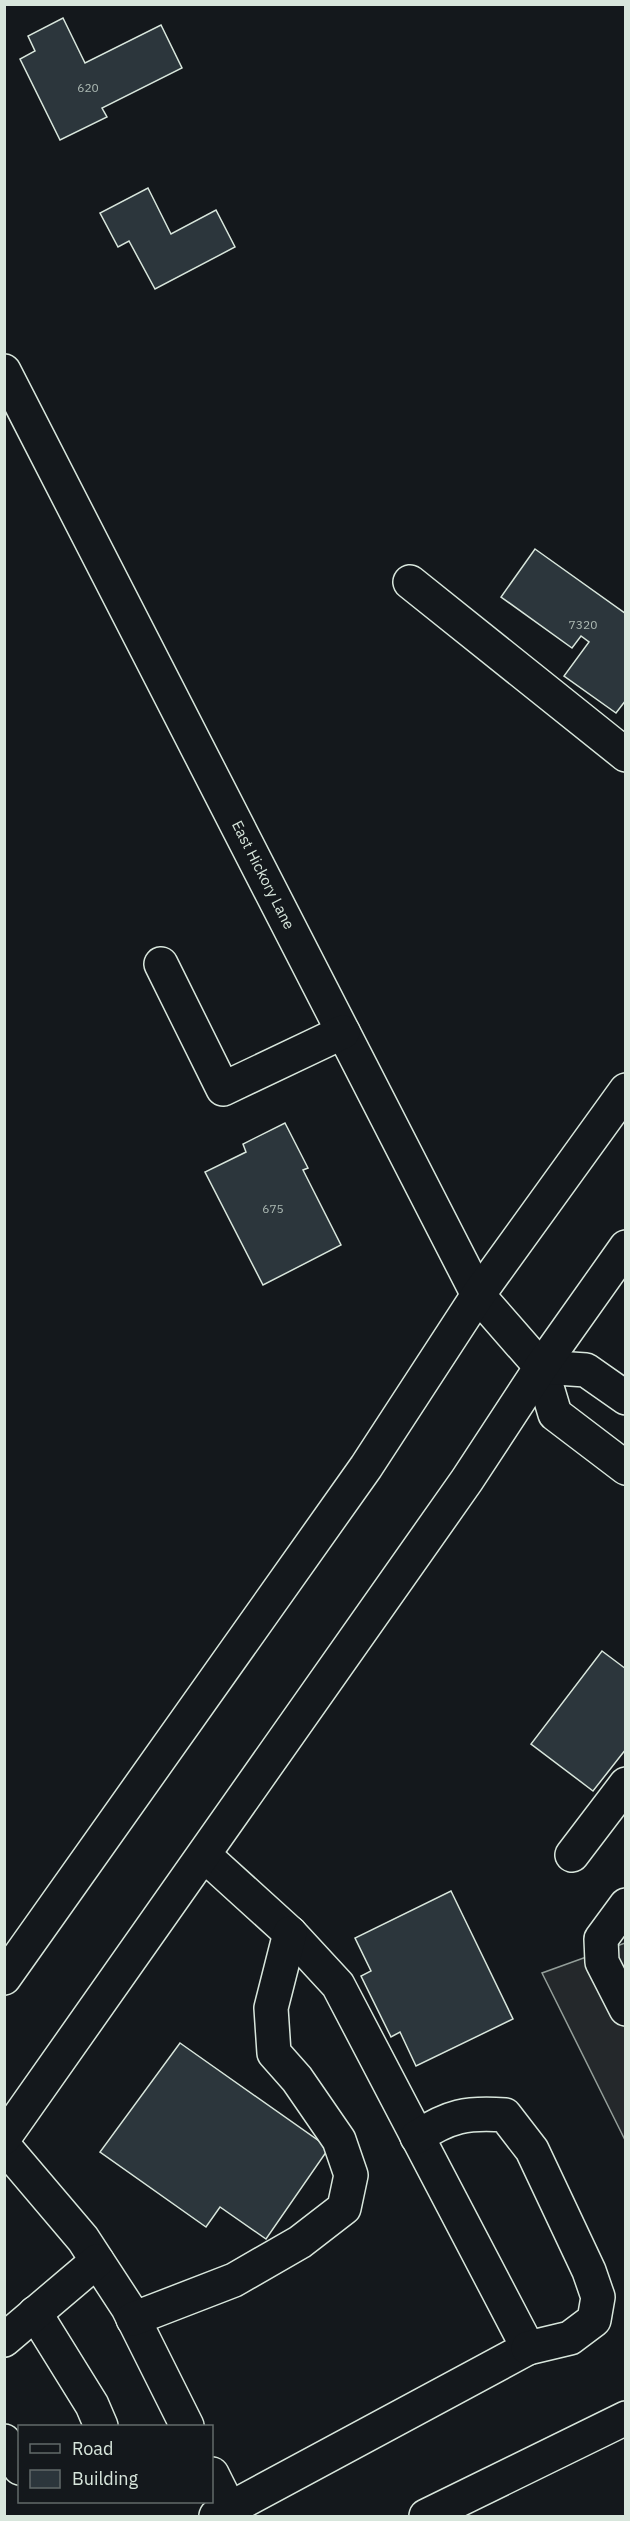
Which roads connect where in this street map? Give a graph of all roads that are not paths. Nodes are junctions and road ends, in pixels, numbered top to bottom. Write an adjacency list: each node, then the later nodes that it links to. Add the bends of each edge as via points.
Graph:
1 (4, 371): 5 (main road, East Hickory Lane)
2 (410, 582): 3 (main road)
3 (626, 755)
4 (161, 964): 5 (main road, via 223,1089)
5 (343, 1032): 8 (main road, East Hickory Lane)
6 (626, 1090): 8 (main road)
7 (626, 1247): 9 (main road)
8 (478, 1295): 9 (main road, East Hickory Lane); 17 (main road, via 366,1467)
9 (541, 1367): 10 (main road, via 586,1370); 11 (main road, via 555,1414); 13 (main road, via 460,1490)
10 (626, 1398)
11 (626, 1468)
12 (626, 1784): 14 (main road)
13 (204, 1855): 16 (main road); 20 (main road)
14 (572, 1855)
15 (626, 1905): 18 (main road, via 601,1939 603,1962)
16 (290, 1933): 19 (main road, via 338,1985); 24 (main road, via 271,2008 274,2054 297,2079 339,2140 351,2175 344,2208 300,2242 234,2280)
17 (4, 1978)
18 (626, 2009)
19 (417, 2137): 26 (main road); 26 (main road, via 441,2121 481,2113 505,2115 532,2150 598,2297 594,2320 570,2338)
20 (4, 2138)
21 (4, 2146): 22 (main road, via 83,2238)
22 (97, 2260): 23 (main road); 24 (main road)
23 (35, 2313): 25 (main road); 28 (main road)
24 (133, 2319): 29 (main road)
25 (4, 2340)
26 (528, 2348): 33 (main road)
27 (626, 2418): 34 (main road)
28 (100, 2425)
29 (187, 2425)
30 (4, 2441): 31 (main road)
31 (18, 2465)
32 (213, 2477): 33 (main road)
33 (226, 2514)
34 (426, 2517)

